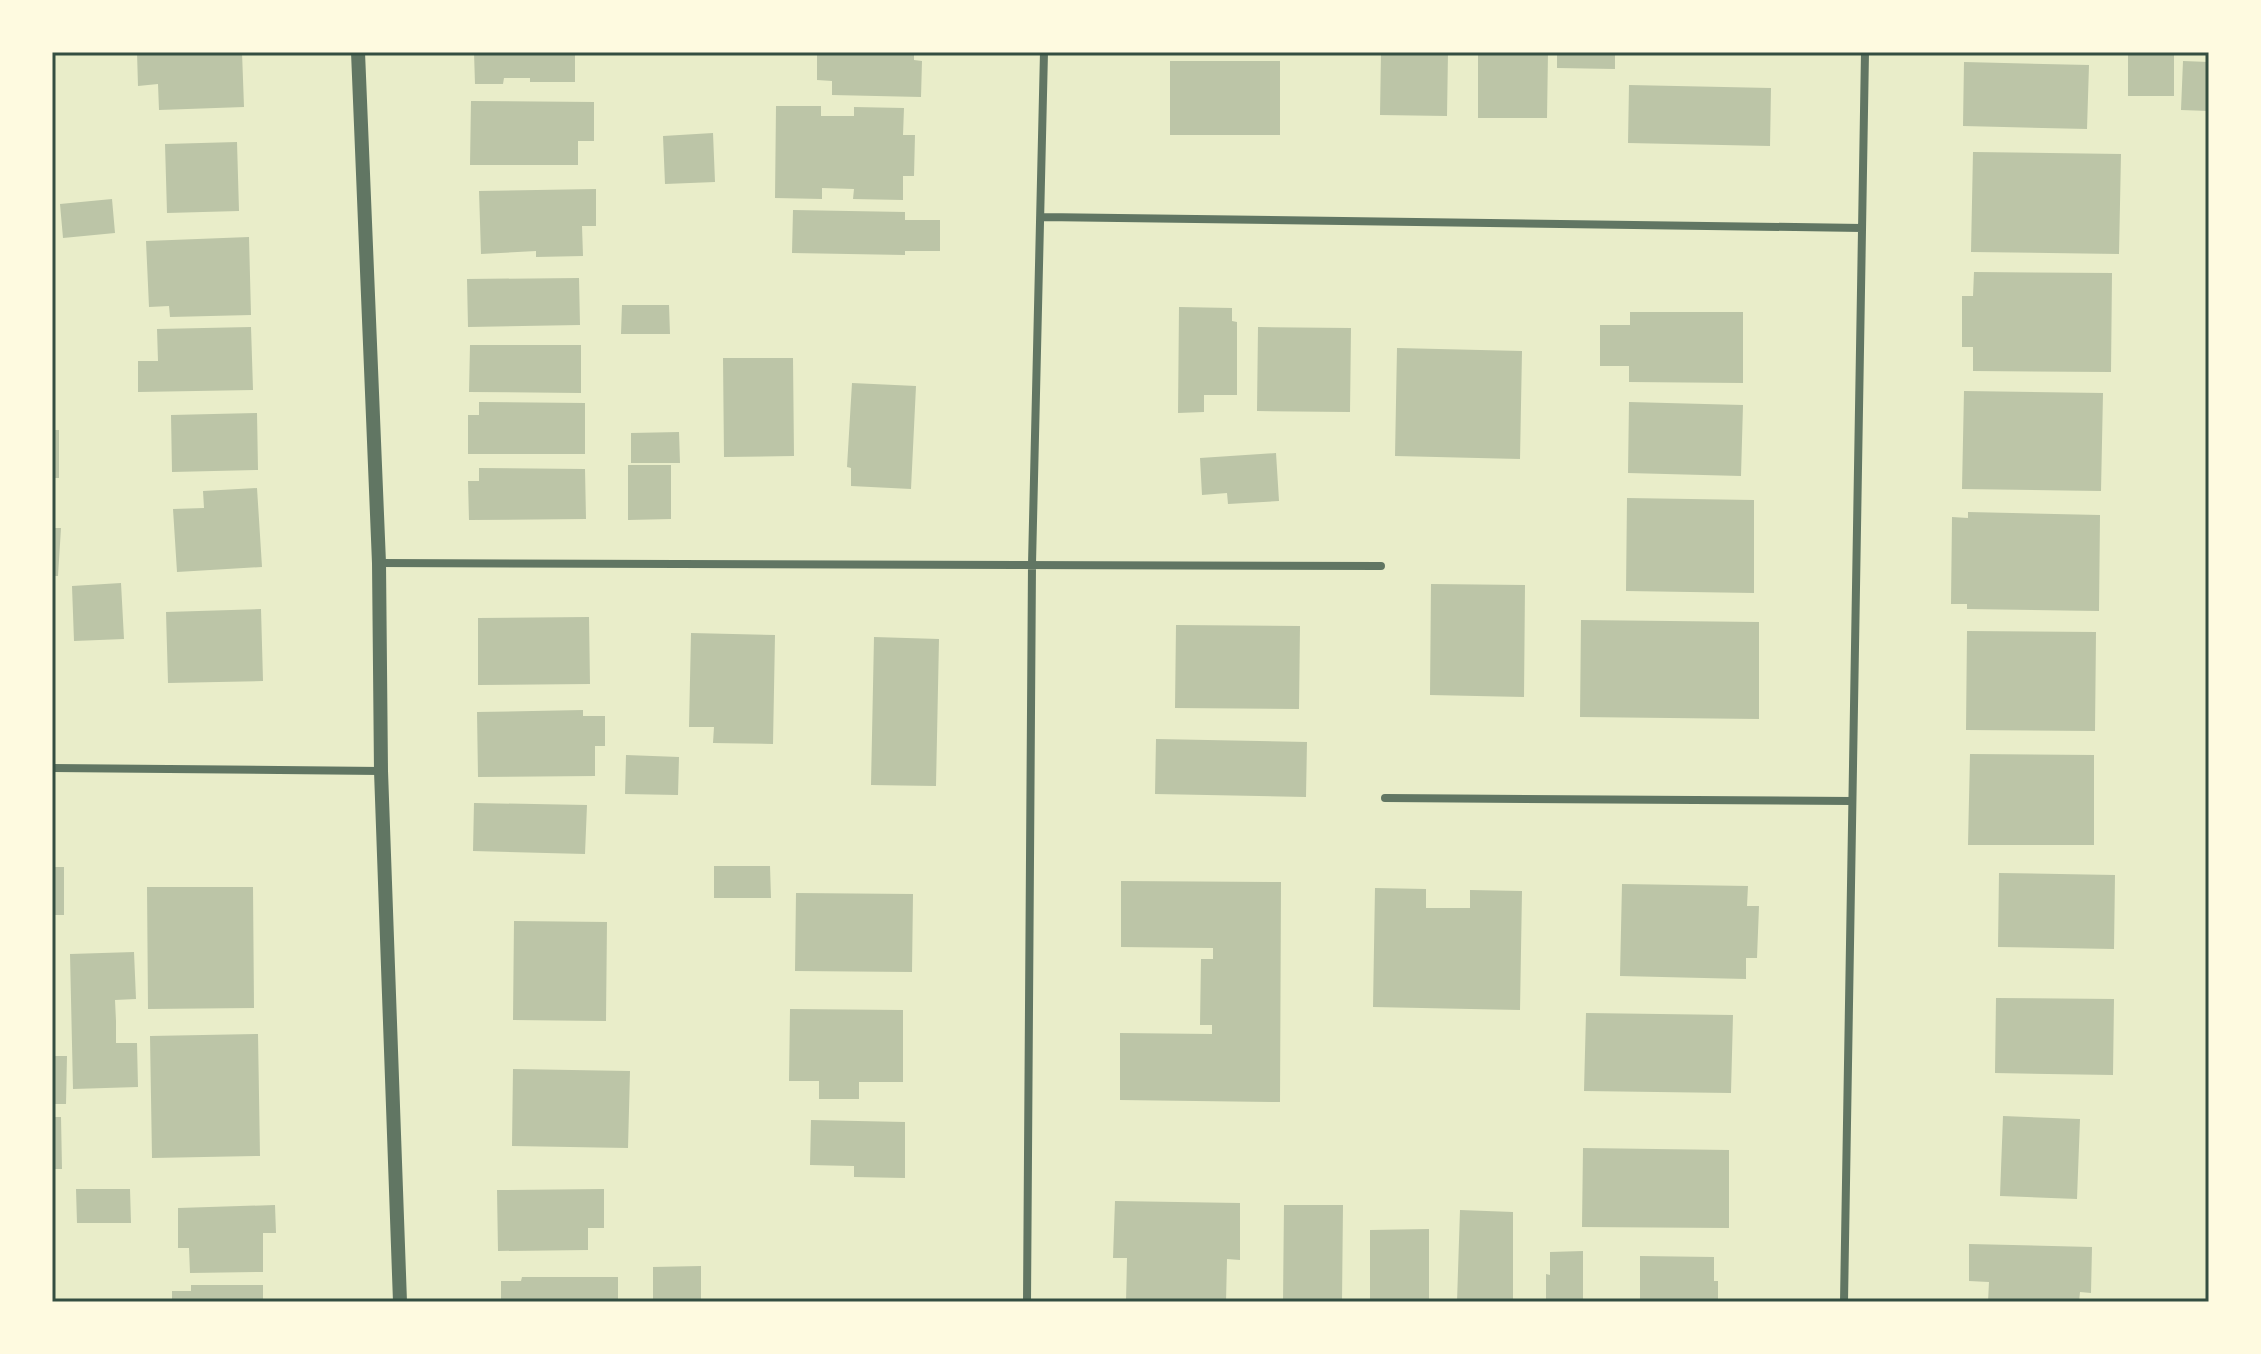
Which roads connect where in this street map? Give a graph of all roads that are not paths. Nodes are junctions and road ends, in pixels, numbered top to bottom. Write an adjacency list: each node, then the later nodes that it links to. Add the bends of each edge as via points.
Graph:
1 (358, 52): 6 (street)
2 (1044, 52): 4 (street)
3 (1865, 52): 5 (street)
4 (1042, 217): 5 (street); 7 (street)
5 (1862, 228): 12 (street)
6 (379, 563): 7 (street); 10 (street)
7 (1032, 564): 8 (street); 14 (street)
8 (1381, 566)
9 (52, 768): 10 (street)
10 (381, 771): 13 (street)
11 (1385, 798): 12 (street)
12 (1852, 801): 15 (street)
13 (400, 1302)
14 (1027, 1302)
15 (1844, 1302)

